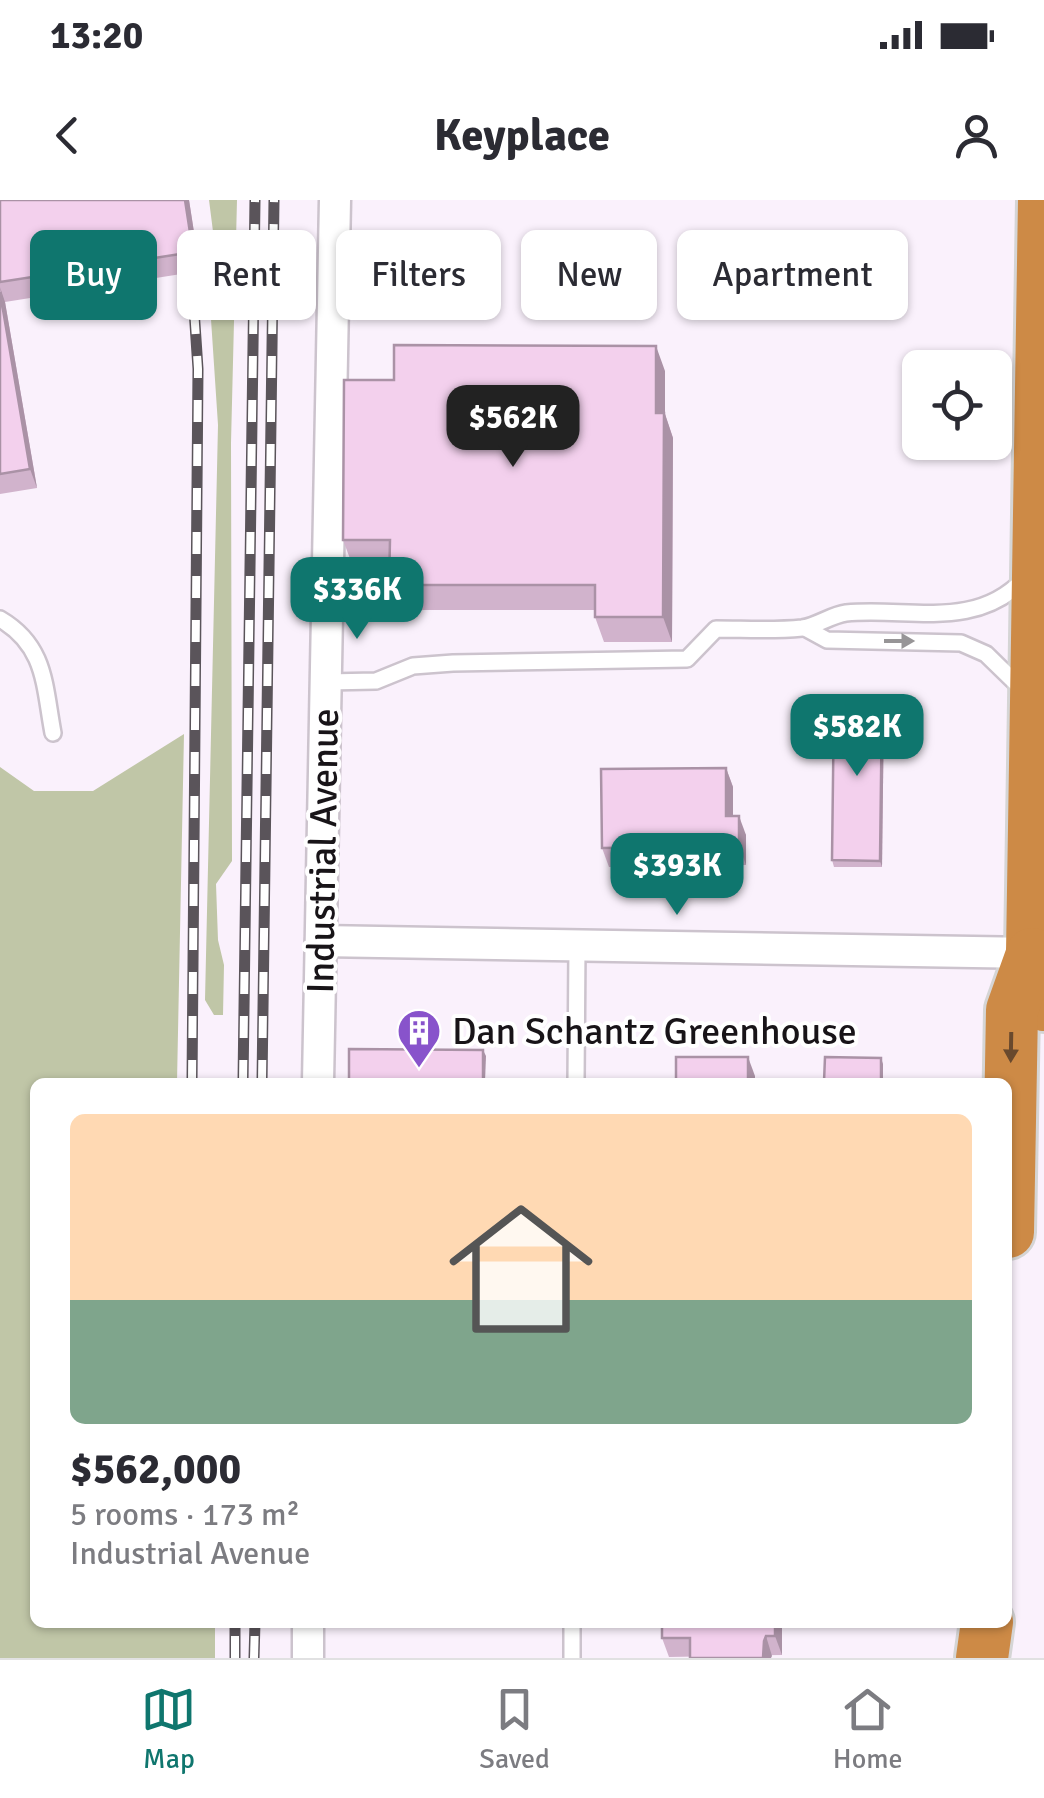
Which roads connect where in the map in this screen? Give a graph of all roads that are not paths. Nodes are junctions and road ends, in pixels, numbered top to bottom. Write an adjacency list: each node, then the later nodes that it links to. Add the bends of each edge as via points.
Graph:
1 (335, 200): 6 (street, Industrial Avenue)
2 (1044, 200): 3 (highway)
3 (1038, 565): 5 (lane, via 1000,599 975,609 944,616 844,613); 7 (highway)
4 (0, 618): 8 (lane, via 39,658)
5 (805, 628): 6 (lane, via 716,629 688,659 453,663 413,666 376,681); 7 (lane, one-way to 7, via 826,640 961,643 986,654)
6 (327, 682): 9 (street, Industrial Avenue)
7 (1037, 705): 11 (highway)
8 (53, 733)
9 (321, 941): 10 (street); 13 (street, Industrial Avenue)
10 (577, 946): 11 (street); 14 (lane)
11 (1032, 953): 12 (highway); 15 (highway, one-way to 15, via 1012,1010)
12 (1044, 1005)
13 (318, 1078)
14 (576, 1078)
15 (1011, 1078)
16 (308, 1628): 20 (street)
17 (572, 1628): 21 (lane)
18 (985, 1628): 22 (highway)
19 (1001, 1628): 23 (highway)
20 (308, 1658)
21 (572, 1658)
22 (982, 1658)
23 (1001, 1658)

